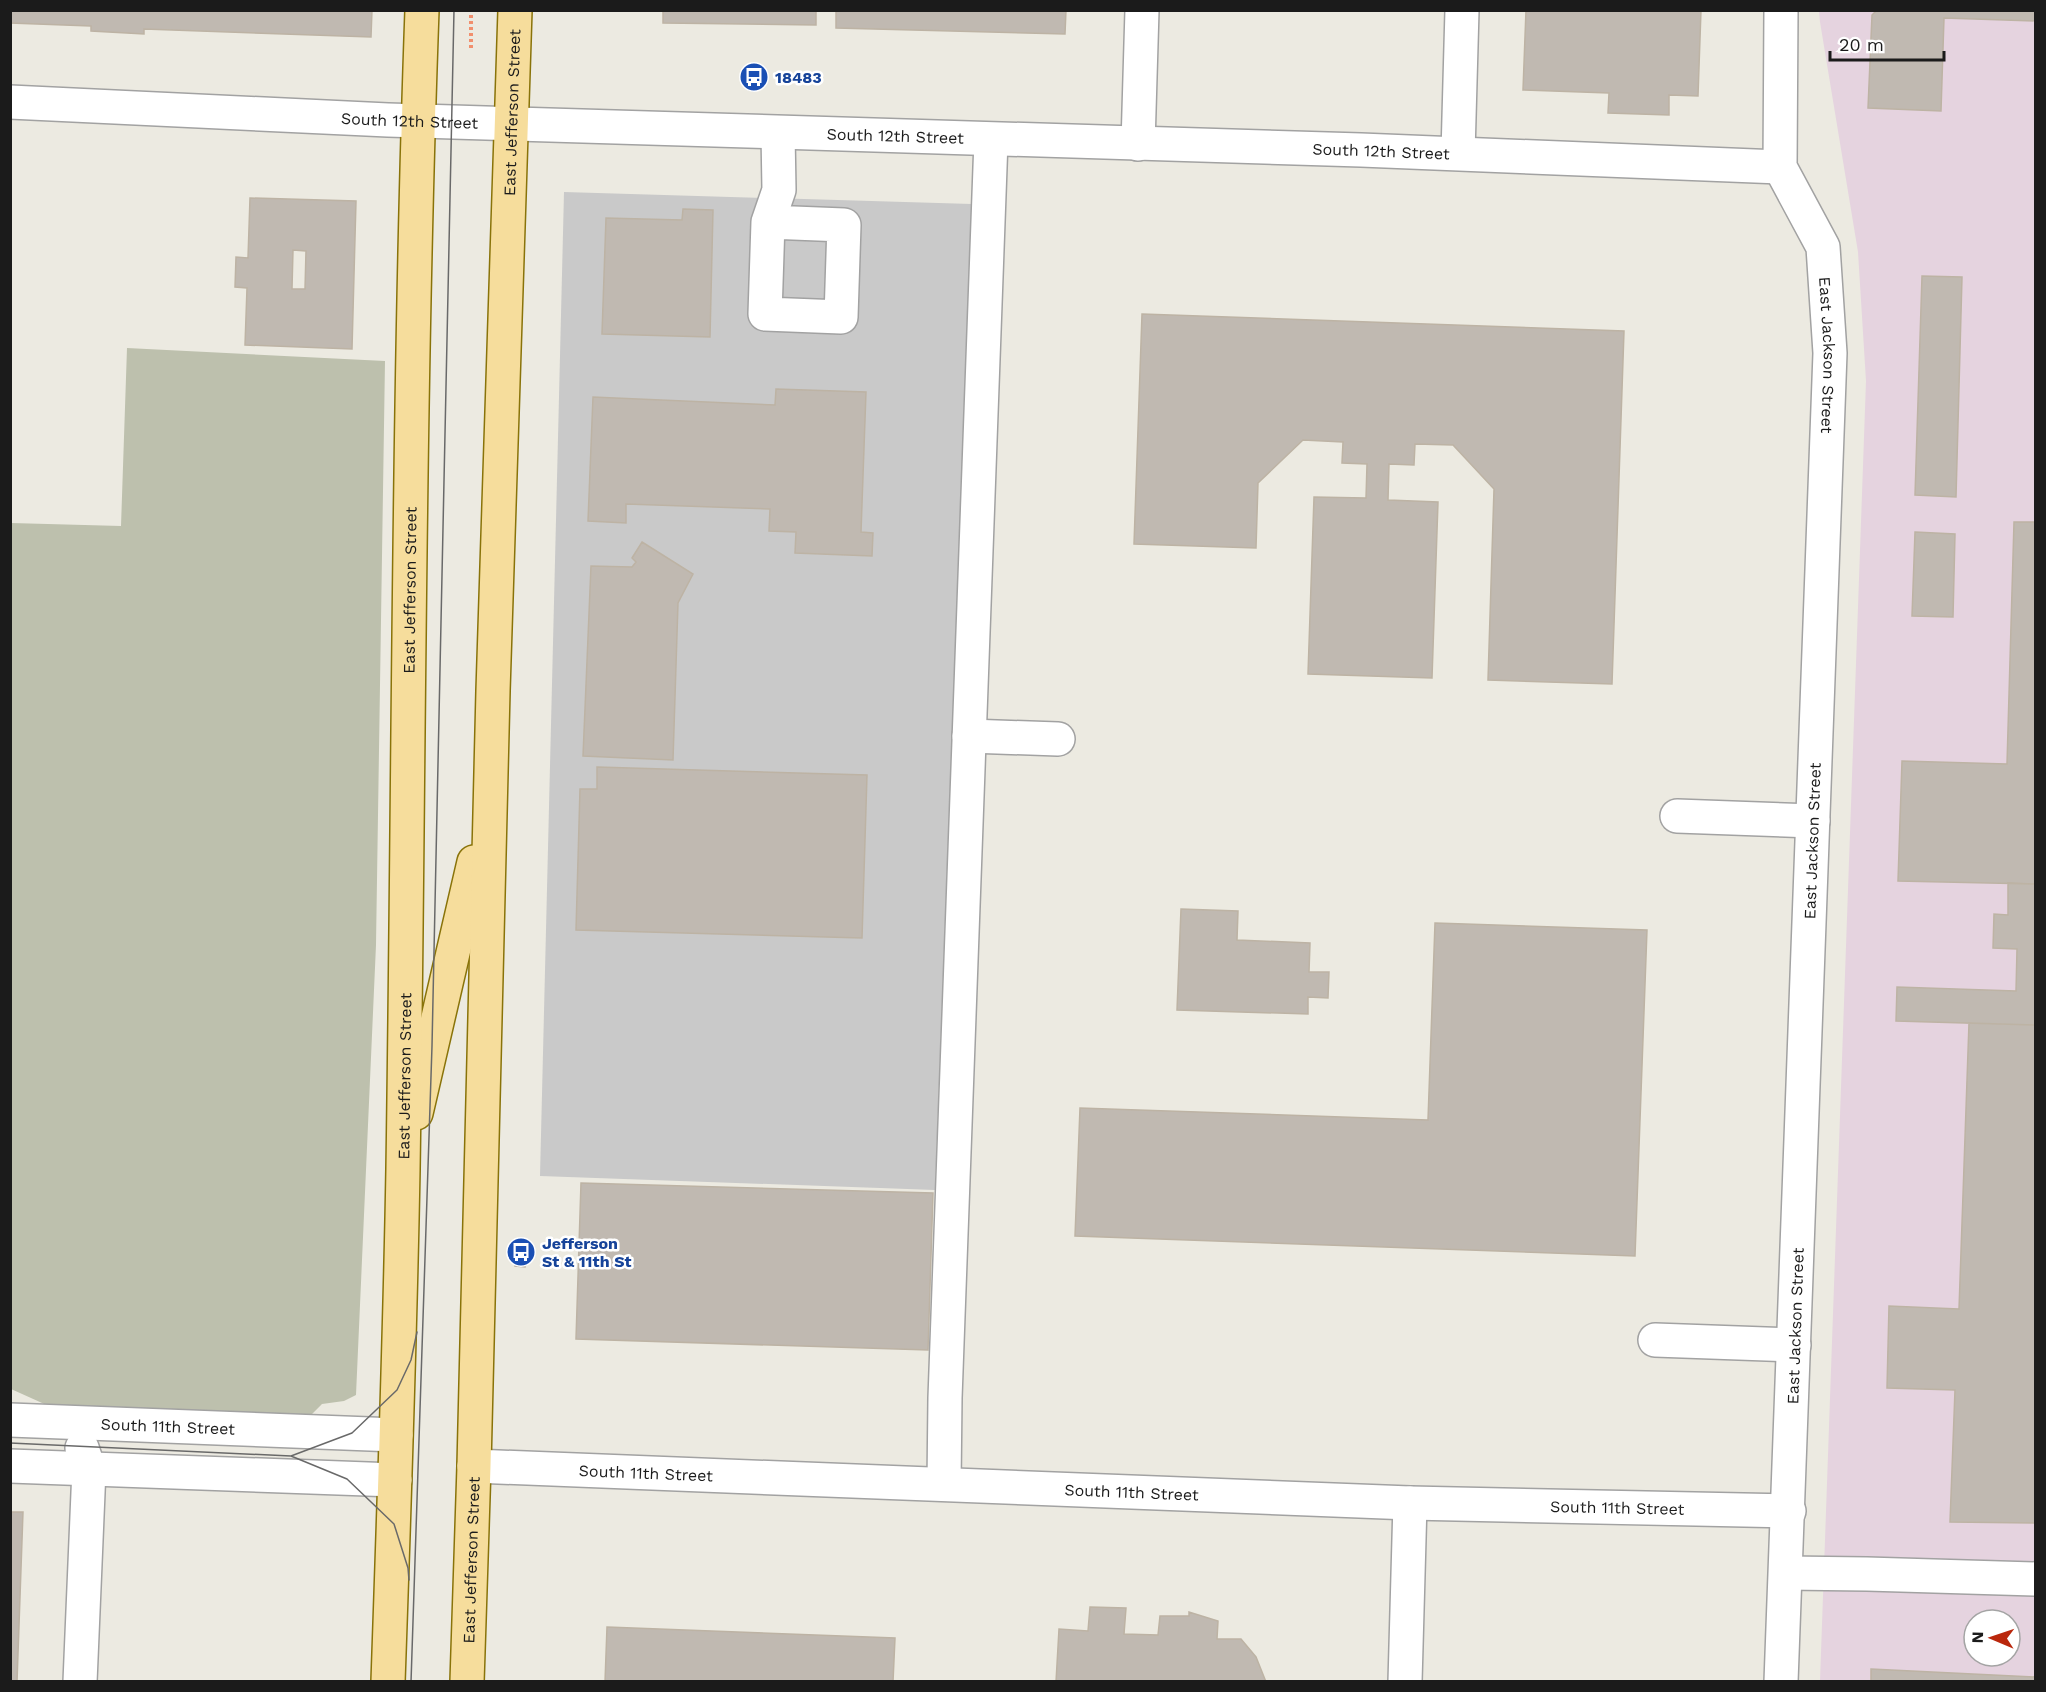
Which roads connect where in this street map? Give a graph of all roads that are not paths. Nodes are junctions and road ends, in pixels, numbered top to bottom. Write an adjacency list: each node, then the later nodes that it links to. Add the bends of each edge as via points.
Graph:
1 (422, 10): 7 (main road, East Jefferson Street)
2 (515, 10): 8 (main road, East Jefferson Street)
3 (1143, 10): 11 (street)
4 (1462, 10): 12 (street)
5 (1781, 10): 13 (street, East Jackson Street)
6 (10, 102): 7 (street, South 12th Street)
7 (419, 121): 8 (street, South 12th Street); 20 (main road, East Jefferson Street)
8 (511, 124): 9 (street, South 12th Street); 17 (main road, East Jefferson Street)
9 (778, 133): 10 (street, South 12th Street); 14 (street, via 780,190)
10 (991, 140): 11 (street, South 12th Street); 15 (street)
11 (1138, 144): 12 (street, South 12th Street)
12 (1458, 153): 13 (street, South 12th Street)
13 (1780, 167): 19 (street, East Jackson Street, via 1823,247 1830,353)
14 (768, 222)
15 (969, 736): 16 (street); 30 (street)
16 (1058, 740)
17 (490, 791): 20 (main road, East Jefferson Street); 27 (main road, East Jefferson Street)
18 (1677, 816): 19 (street)
19 (1813, 821): 22 (street, East Jackson Street)
20 (403, 1170): 25 (main road, East Jefferson Street)
21 (1655, 1340): 22 (street)
22 (1794, 1345): 32 (street, East Jackson Street)
23 (10, 1420): 24 (street, South 11th Street)
24 (83, 1423): 25 (street, South 11th Street); 28 (street, via 82,1445)
25 (396, 1435): 29 (main road, East Jefferson Street)
26 (10, 1466): 28 (street)
27 (474, 1466): 30 (street, South 11th Street); 37 (main road, East Jefferson Street)
28 (89, 1469): 29 (street); 35 (street)
29 (395, 1480): 36 (main road, East Jefferson Street)
30 (944, 1484): 31 (street, South 11th Street)
31 (1410, 1503): 32 (street, South 11th Street); 38 (street)
32 (1788, 1511): 33 (street, East Jackson Street)
33 (1786, 1574): 34 (street); 39 (street, East Jackson Street)
34 (2036, 1579)
35 (80, 1682)
36 (388, 1682)
37 (467, 1682)
38 (1405, 1682)
39 (1781, 1682)

